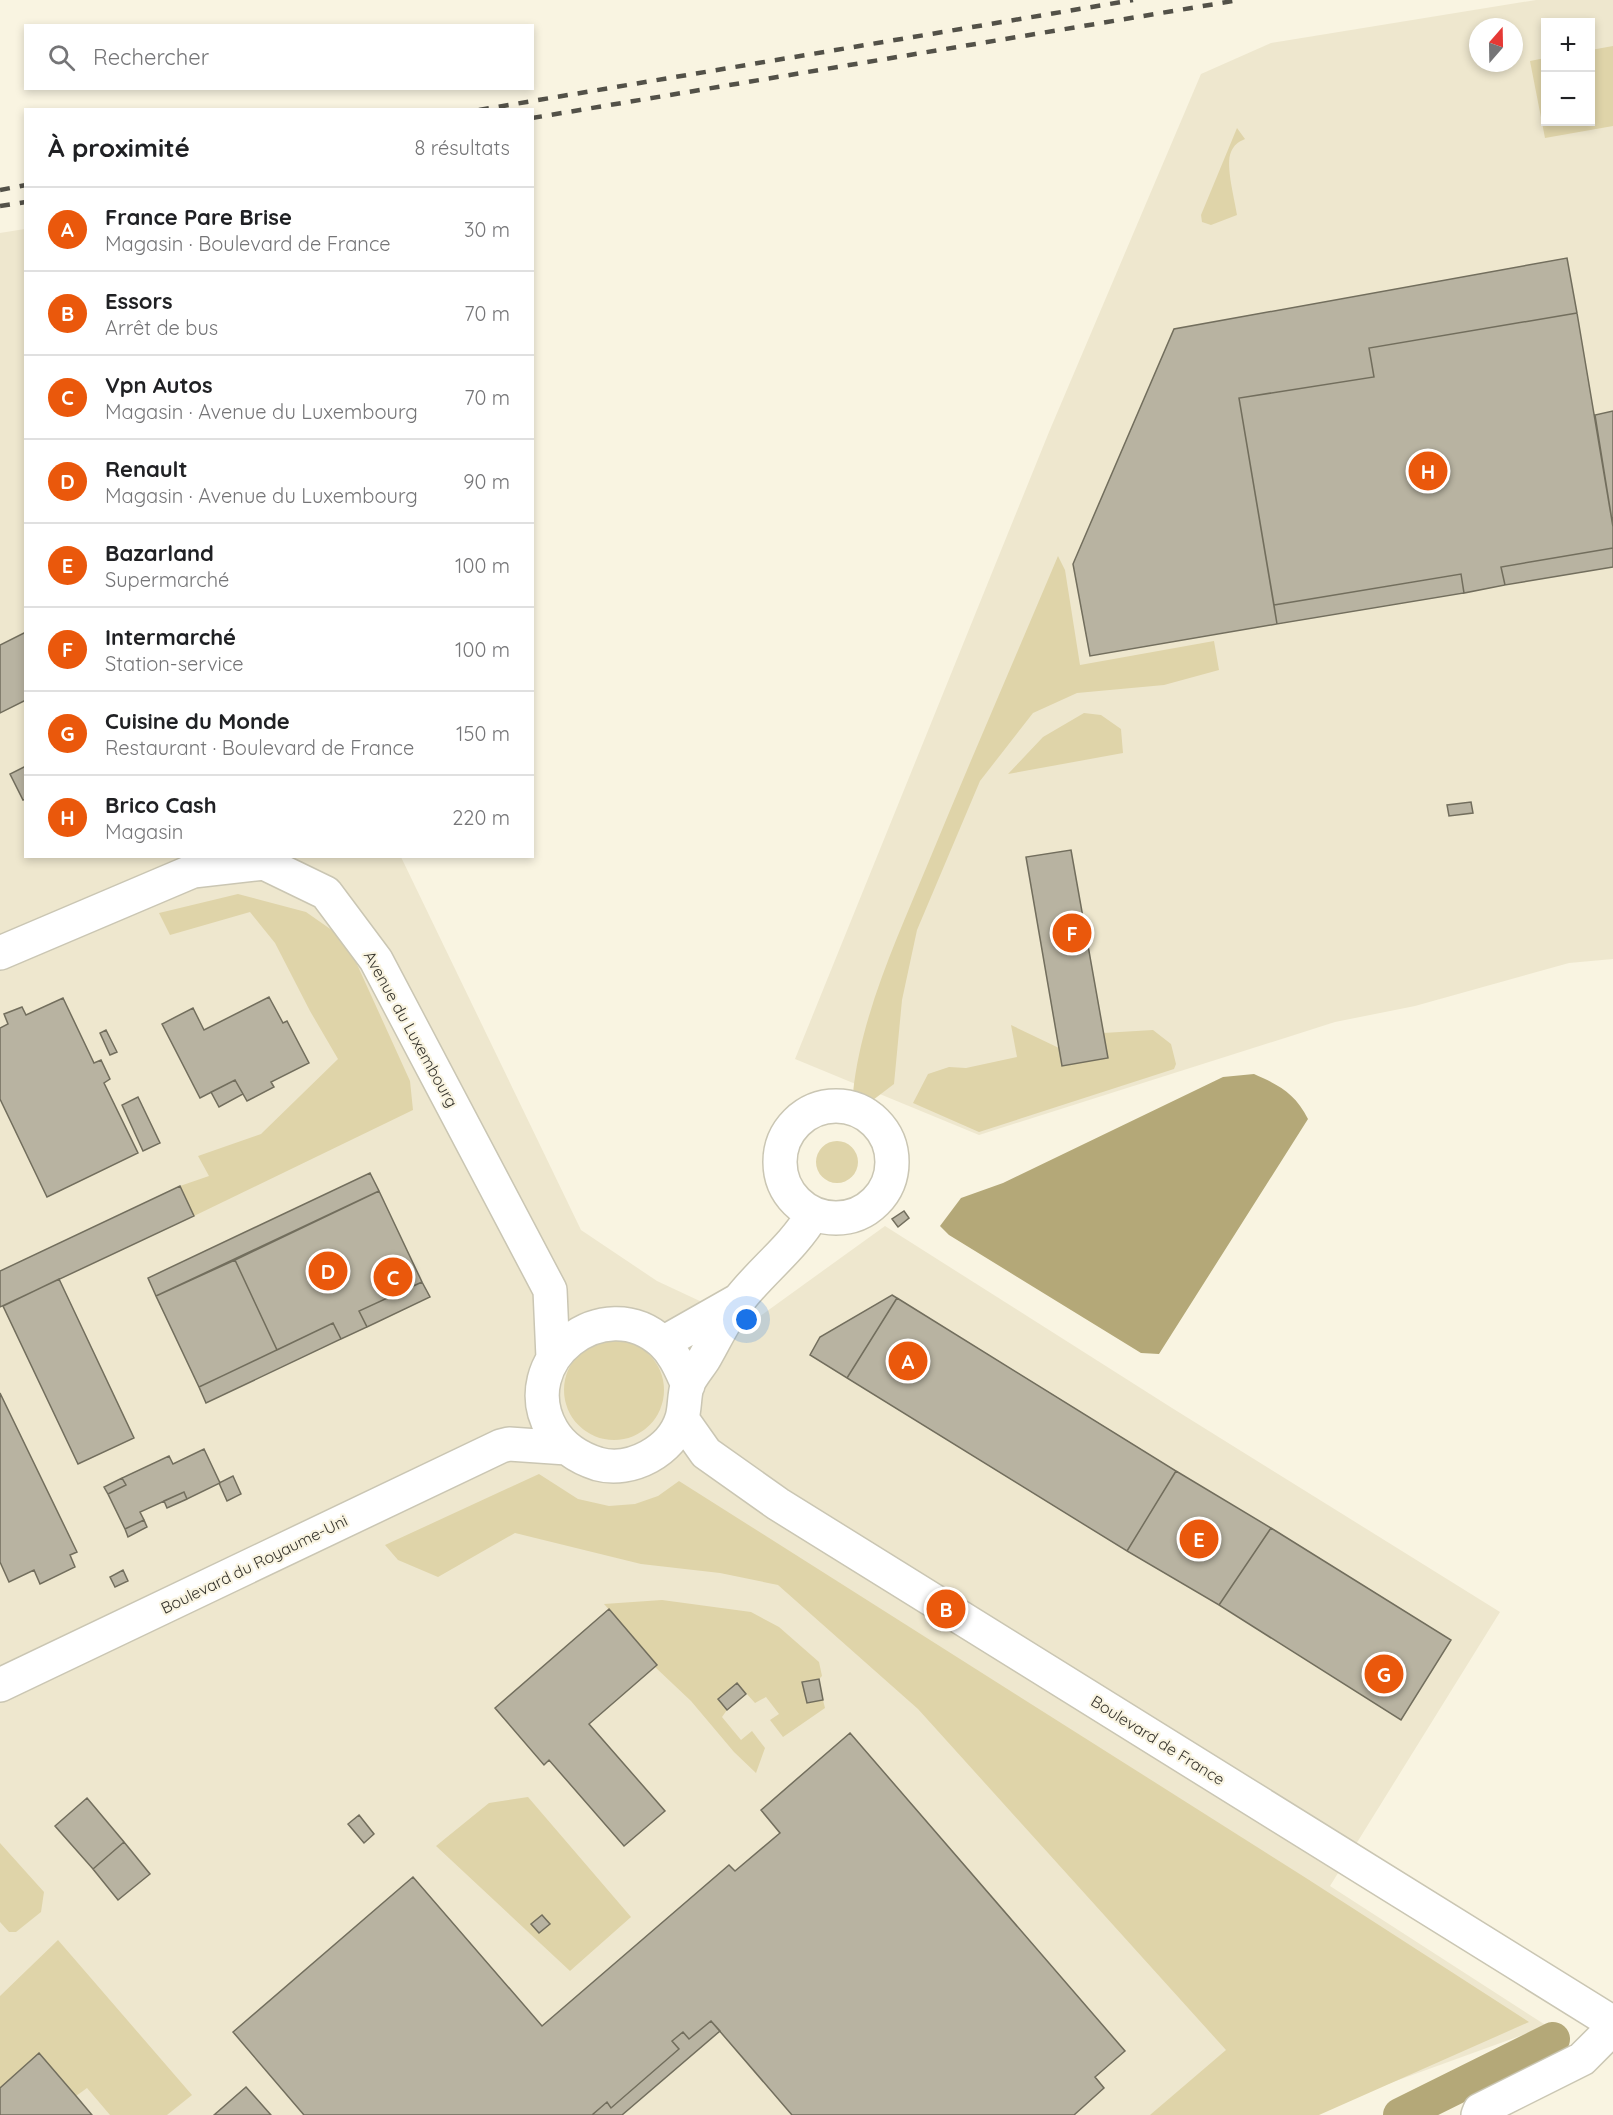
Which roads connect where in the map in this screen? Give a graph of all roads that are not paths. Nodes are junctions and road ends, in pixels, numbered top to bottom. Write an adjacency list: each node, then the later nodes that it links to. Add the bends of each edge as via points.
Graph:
1 (0, 953): 3 (street, Avenue du Luxembourg, via 193,871 264,863 326,893 376,960)
2 (813, 1214): 4 (street, via 797,1239)
3 (550, 1290): 5 (street, Avenue du Luxembourg); 7 (street, Avenue du Luxembourg)
4 (739, 1300): 6 (street); 8 (street)
5 (602, 1325): 6 (street, via 635,1327); 7 (street, via 566,1342)
6 (663, 1343): 8 (street)
7 (553, 1358): 9 (street)
8 (688, 1385): 10 (street)
9 (543, 1393): 11 (street); 12 (street, via 552,1429)
10 (682, 1419): 13 (street, Boulevard de France); 14 (street, via 675,1434)
11 (509, 1444): 12 (street, Boulevard du Royaume-Uni); 15 (street, Boulevard du Royaume-Uni)
12 (567, 1448): 14 (street, via 585,1460 607,1466 630,1465)
13 (706, 1453): 14 (street); 16 (street, Boulevard de France, via 846,1547)
14 (654, 1454)
15 (0, 1685)
16 (1613, 2026): 17 (street, via 1582,2059 1480,2110)
17 (1478, 2115)

